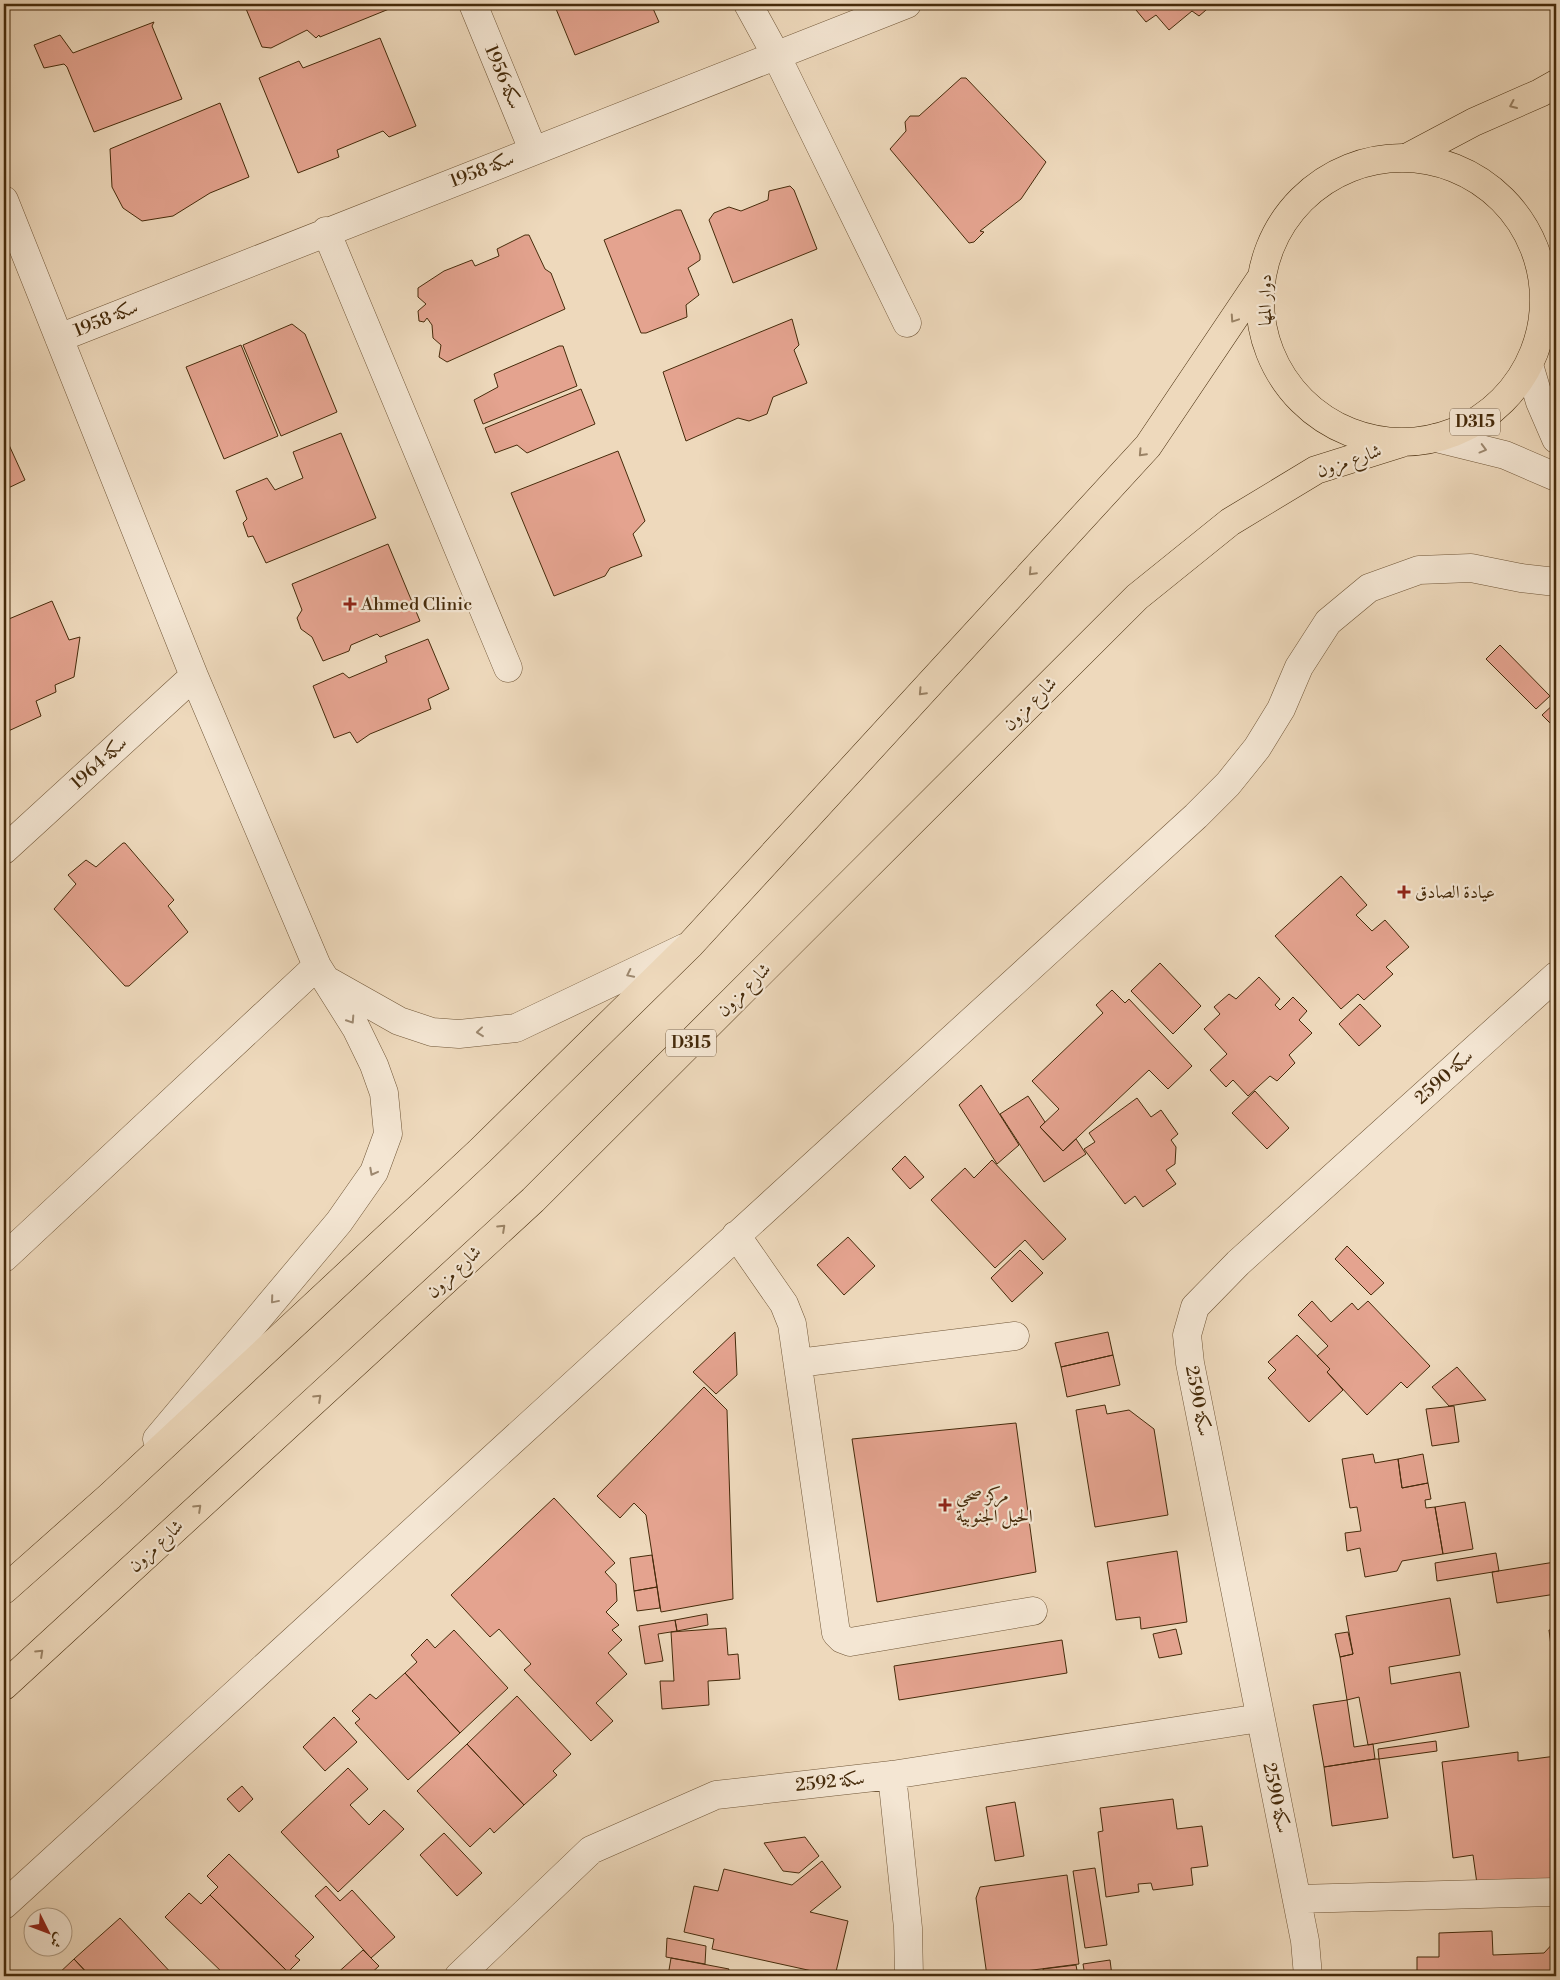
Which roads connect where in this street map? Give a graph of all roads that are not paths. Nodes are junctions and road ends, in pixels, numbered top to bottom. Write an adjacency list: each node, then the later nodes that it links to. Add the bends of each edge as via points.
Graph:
1 (473, 4): 6 (street, سكة 1956)
2 (748, 4): 4 (street)
3 (907, 4): 4 (street, سكة 1958)
4 (776, 54): 6 (street, سكة 1958); 12 (street)
5 (1556, 84): 7 (main road, D315, one-way to 7)
6 (533, 150): 9 (street, سكة 1958)
7 (1408, 157): 10 (main road, دوار المها / D315, via 1367,162 1329,178 1303,199 1274,239); 11 (main road, دوار المها / D315, via 1450,165 1487,185 1517,215)
8 (4, 200): 13 (street)
9 (326, 231): 13 (street, سكة 1958); 20 (street)
10 (1261, 278): 17 (main road, دوار المها / D315, via 1262,327 1280,373 1299,396 1311,410 1354,435); 23 (main road, D315, one-way to 23, via 1148,446)
11 (1551, 283): 14 (main road, دوار المها / D315)
12 (907, 322)
13 (59, 338): 21 (street)
14 (1529, 365): 15 (main road, دوار المها / D315, via 1506,398 1474,424); 16 (street)
15 (1436, 438): 17 (main road, دوار المها / D315); 18 (street, one-way to 18, via 1505,455)
16 (1556, 439)
17 (1402, 443): 33 (main road, شارع مزون / D315, one-way to 17, via 532,1200 1137,597 1230,522 1316,470)
18 (1556, 477)
19 (1556, 582): 26 (street, via 1471,568 1418,570 1369,588 1328,622 1299,667 1281,709 1257,748 1228,784)
20 (508, 668)
21 (194, 676): 22 (street, سكة 1964); 24 (street)
22 (4, 850)
23 (690, 945): 24 (street, one-way to 24, via 516,1028 459,1034 432,1032 399,1021); 30 (main road, D315, via 480,1151)
24 (321, 973): 27 (street); 30 (street, one-way to 30, via 356,1028 384,1093 388,1134 374,1172 339,1222)
25 (1556, 976): 34 (street, سكة 2590, via 1238,1263 1195,1307 1187,1335 1190,1363)
26 (736, 1235): 29 (street, via 784,1304 792,1324); 38 (street)
27 (4, 1258)
28 (1015, 1336): 29 (street)
29 (798, 1363): 32 (street, via 836,1633 850,1642)
30 (110, 1496): 31 (main road, D315)
31 (4, 1590)
32 (1033, 1611)
33 (4, 1686)
34 (1260, 1718): 35 (street, سكة 2592); 37 (street, سكة 2590)
35 (892, 1775): 39 (street, سكة 2592, via 716,1795 591,1850); 40 (street, via 908,1928)
36 (1556, 1892): 37 (street)
37 (1297, 1900): 41 (street, سكة 2590)
38 (4, 1905)
39 (458, 1976)
40 (909, 1976)
41 (1308, 1976)

